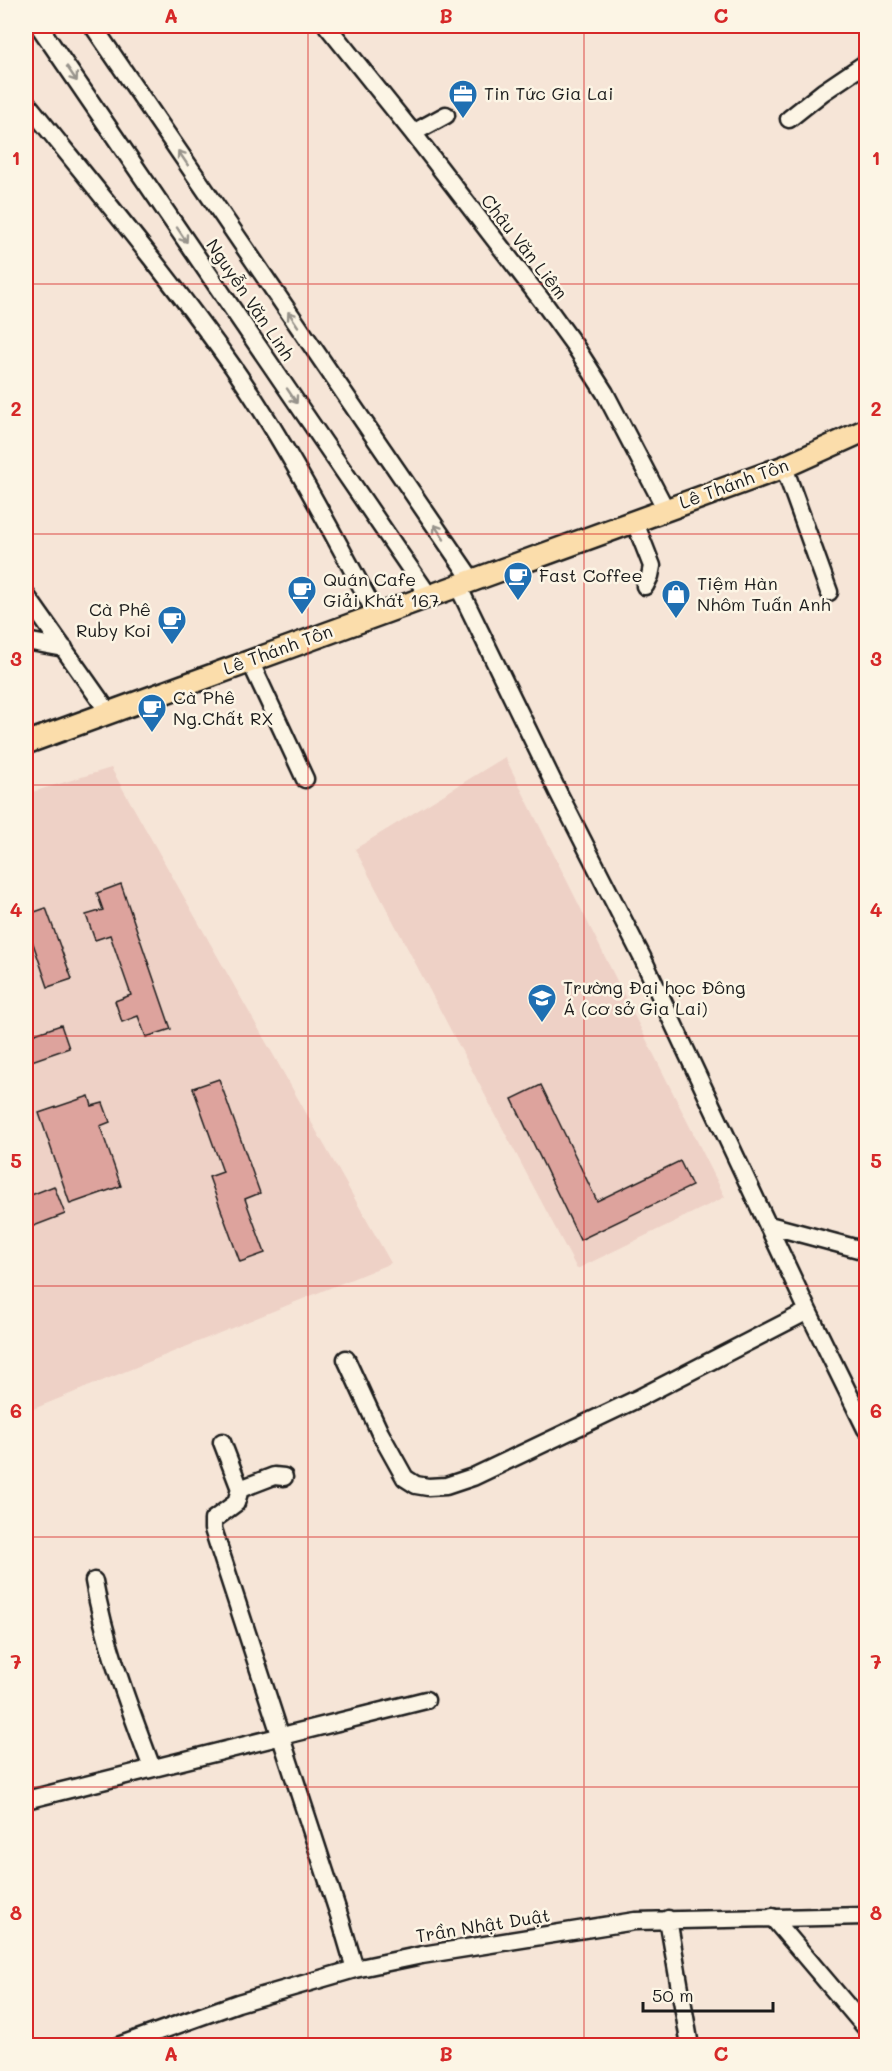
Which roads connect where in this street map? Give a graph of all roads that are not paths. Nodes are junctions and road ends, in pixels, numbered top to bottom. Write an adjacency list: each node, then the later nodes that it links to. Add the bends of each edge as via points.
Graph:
1 (39, 26): 17 (street, Nguyễn Văn Linh, one-way to 17)
2 (93, 26): 13 (street, Nguyễn Văn Linh, one-way to 2)
3 (327, 26): 8 (street, Châu Văn Liêm)
4 (867, 63): 7 (street)
5 (26, 102): 18 (street, via 233,368 308,487)
6 (446, 115): 8 (street)
7 (789, 119)
8 (413, 133): 11 (street, Châu Văn Liêm, via 574,346 605,393)
9 (867, 430): 10 (main road, Lê Thánh Tôn)
10 (784, 466): 11 (main road, Lê Thánh Tôn); 15 (street)
11 (665, 508): 12 (main road, Lê Thánh Tôn)
12 (634, 520): 13 (main road, Lê Thánh Tôn); 14 (street, via 652,566)
13 (465, 583): 17 (main road, Lê Thánh Tôn); 25 (street, Nguyễn Văn Linh, via 558,792 642,957)
14 (645, 586)
15 (829, 592)
16 (26, 596): 20 (street)
17 (429, 596): 18 (main road, Lê Thánh Tôn)
18 (376, 614): 21 (main road, Lê Thánh Tôn)
19 (26, 641): 20 (street)
20 (64, 648): 22 (street)
21 (250, 661): 22 (main road, Lê Thánh Tôn); 24 (street)
22 (109, 713): 23 (main road, Lê Thánh Tôn)
23 (26, 743)
24 (305, 779)
25 (769, 1225): 26 (street); 27 (street, Nguyễn Văn Linh)
26 (867, 1251)
27 (808, 1311): 28 (street, via 637,1399 473,1477 446,1486 416,1485 405,1478); 29 (street, Nguyễn Văn Linh)
28 (346, 1359)
29 (867, 1429)
30 (222, 1442): 32 (street)
31 (284, 1477): 32 (street, via 274,1476)
32 (240, 1489): 35 (street, via 236,1503 213,1521 213,1529)
33 (94, 1581): 36 (street, via 100,1618)
34 (426, 1700): 35 (street)
35 (280, 1735): 36 (street); 41 (street)
36 (152, 1768): 37 (street)
37 (26, 1800)
38 (867, 1916): 39 (street, Trần Nhật Duật)
39 (772, 1917): 40 (street, Trần Nhật Duật); 42 (street)
40 (668, 1919): 41 (street, Trần Nhật Duật, via 623,1922); 44 (street)
41 (355, 1969): 43 (street, Trần Nhật Duật, via 238,2003)
42 (867, 2028)
43 (118, 2046)
44 (690, 2046)

